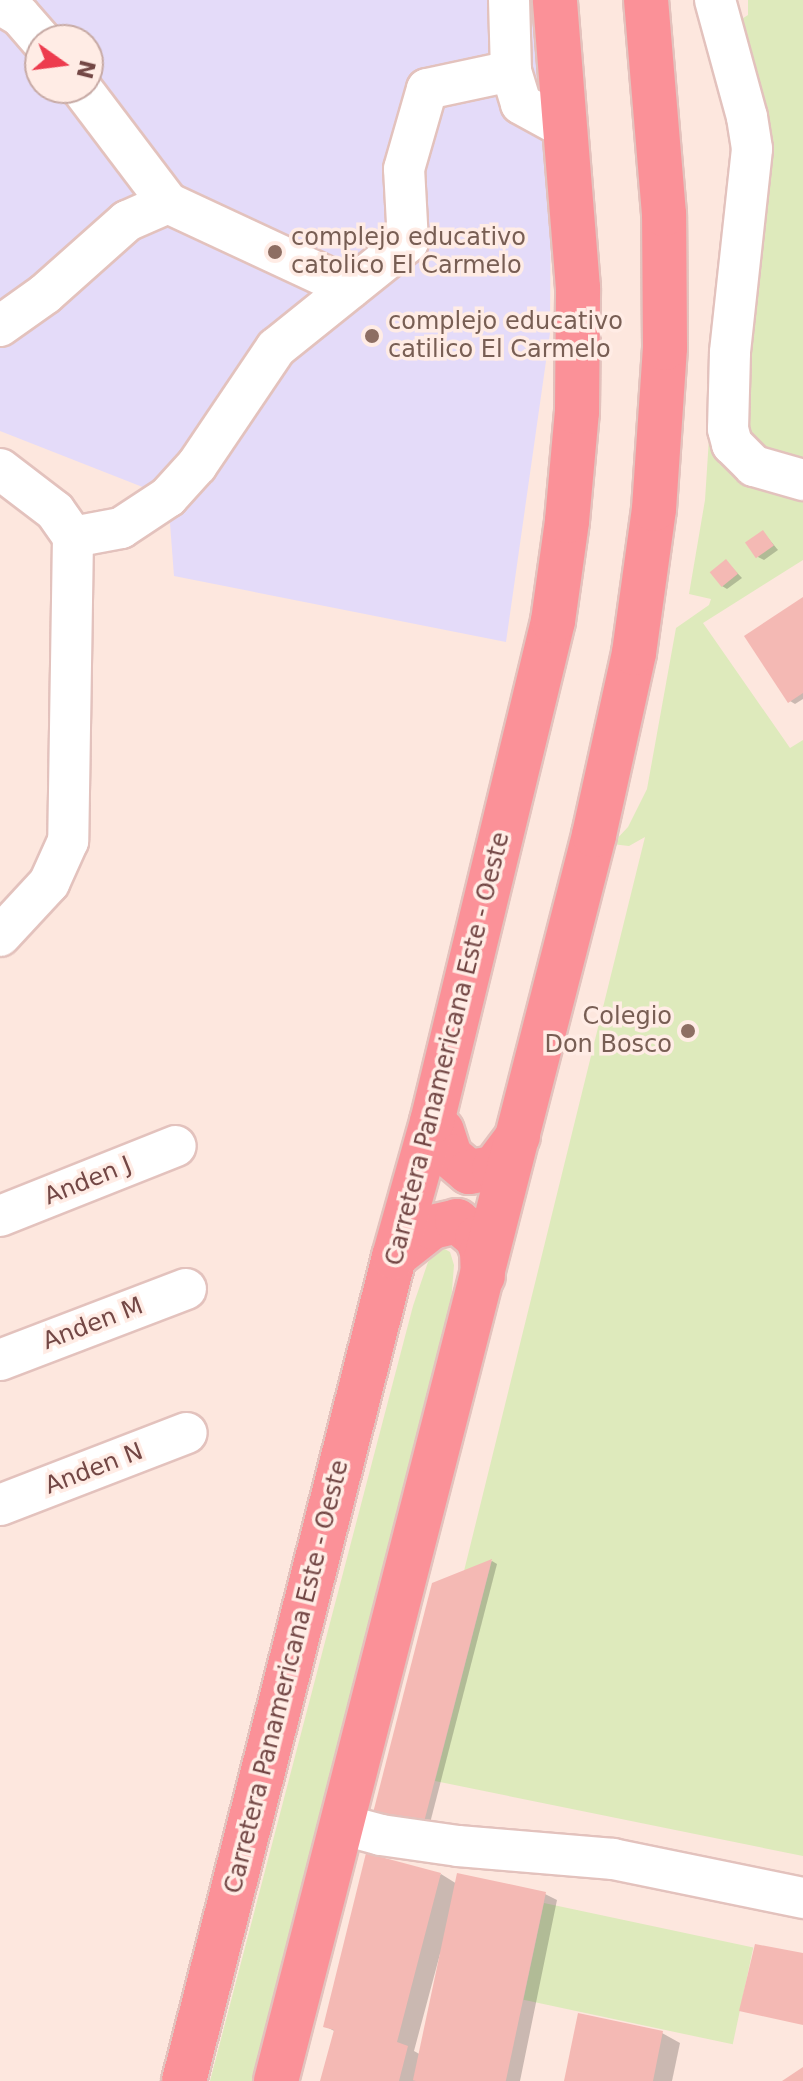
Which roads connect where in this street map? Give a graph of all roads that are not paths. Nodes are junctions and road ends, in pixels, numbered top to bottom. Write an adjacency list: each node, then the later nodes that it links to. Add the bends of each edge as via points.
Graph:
1 (509, 0): 7 (street)
2 (555, 0): 9 (highway, Carretera Panamericana Este - Oeste)
3 (646, 0): 18 (highway, via 664,214 665,348 654,509 622,716)
4 (715, 0): 14 (street, via 752,149 730,353 728,429 732,444 754,466)
5 (0, 4): 6 (street)
6 (27, 24)
7 (511, 71): 9 (street, via 521,104); 11 (street, via 427,89 404,169 408,242)
8 (93, 104): 10 (street)
9 (567, 129): 17 (highway, Carretera Panamericana Este - Oeste, via 578,288 577,412 567,521 553,621)
10 (168, 203): 11 (street); 12 (street, via 127,221 45,294)
11 (350, 288): 15 (street, via 276,348 197,465 168,497 121,528)
12 (0, 326)
13 (0, 469): 15 (street, via 55,511)
14 (803, 480)
15 (73, 537): 16 (street, via 68,841 49,883)
16 (0, 936)
17 (432, 1122): 18 (highway, via 442,1131 450,1156 469,1172 494,1168); 21 (highway, Carretera Panamericana Este - Oeste)
18 (518, 1136): 22 (highway)
19 (176, 1146): 20 (street, Anden J)
20 (0, 1216)
21 (394, 1257): 22 (highway, via 432,1227 457,1221 477,1238); 29 (highway, Carretera Panamericana Este - Oeste)
22 (482, 1278): 27 (highway)
23 (186, 1289): 24 (street, Anden M)
24 (0, 1360)
25 (187, 1433): 26 (street, Anden N)
26 (0, 1505)
27 (344, 1825): 28 (street, via 458,1846 613,1859); 30 (highway)
28 (803, 1898)
29 (184, 2081)
30 (276, 2081)

